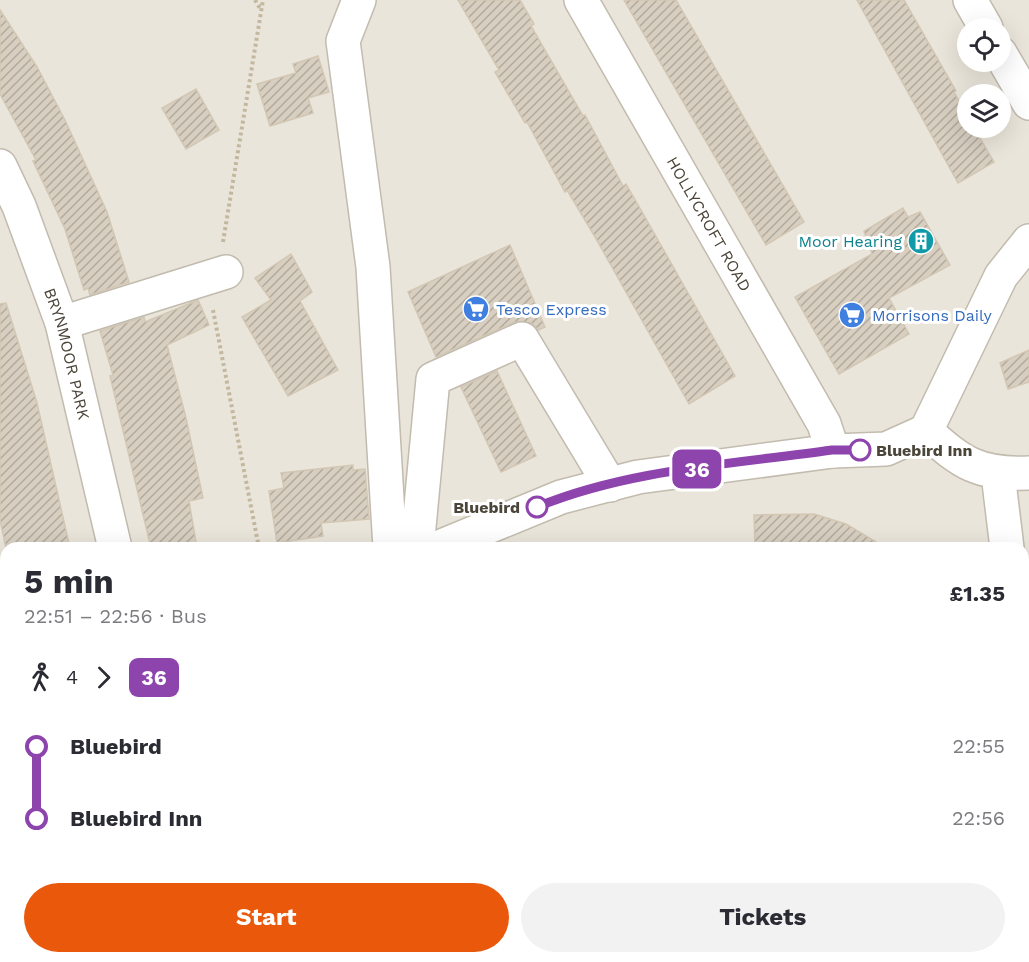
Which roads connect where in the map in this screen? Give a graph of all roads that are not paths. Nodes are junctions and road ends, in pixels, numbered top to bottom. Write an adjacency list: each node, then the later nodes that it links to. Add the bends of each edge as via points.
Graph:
1 (359, 0): 16 (street, via 343,41 373,267)
2 (581, 0): 12 (street, HOLLYCROFT ROAD, via 824,424)
3 (970, 0): 4 (street)
4 (980, 18)
5 (1011, 72): 6 (street)
6 (1029, 103)
7 (0, 166): 10 (street, BRYNMOOR PARK, via 20,206)
8 (1029, 241): 11 (street, via 1001,276)
9 (217, 276): 10 (street)
10 (62, 323): 15 (street, BRYNMOOR PARK)
11 (926, 431): 12 (street, via 886,449); 13 (street, via 957,459)
12 (832, 450): 14 (street, via 638,477)
13 (1014, 474): 19 (street)
14 (610, 485): 17 (street, via 522,339 433,379); 18 (street, via 561,496)
15 (114, 542)
16 (390, 542)
17 (418, 542)
18 (451, 542)
19 (1008, 542)

